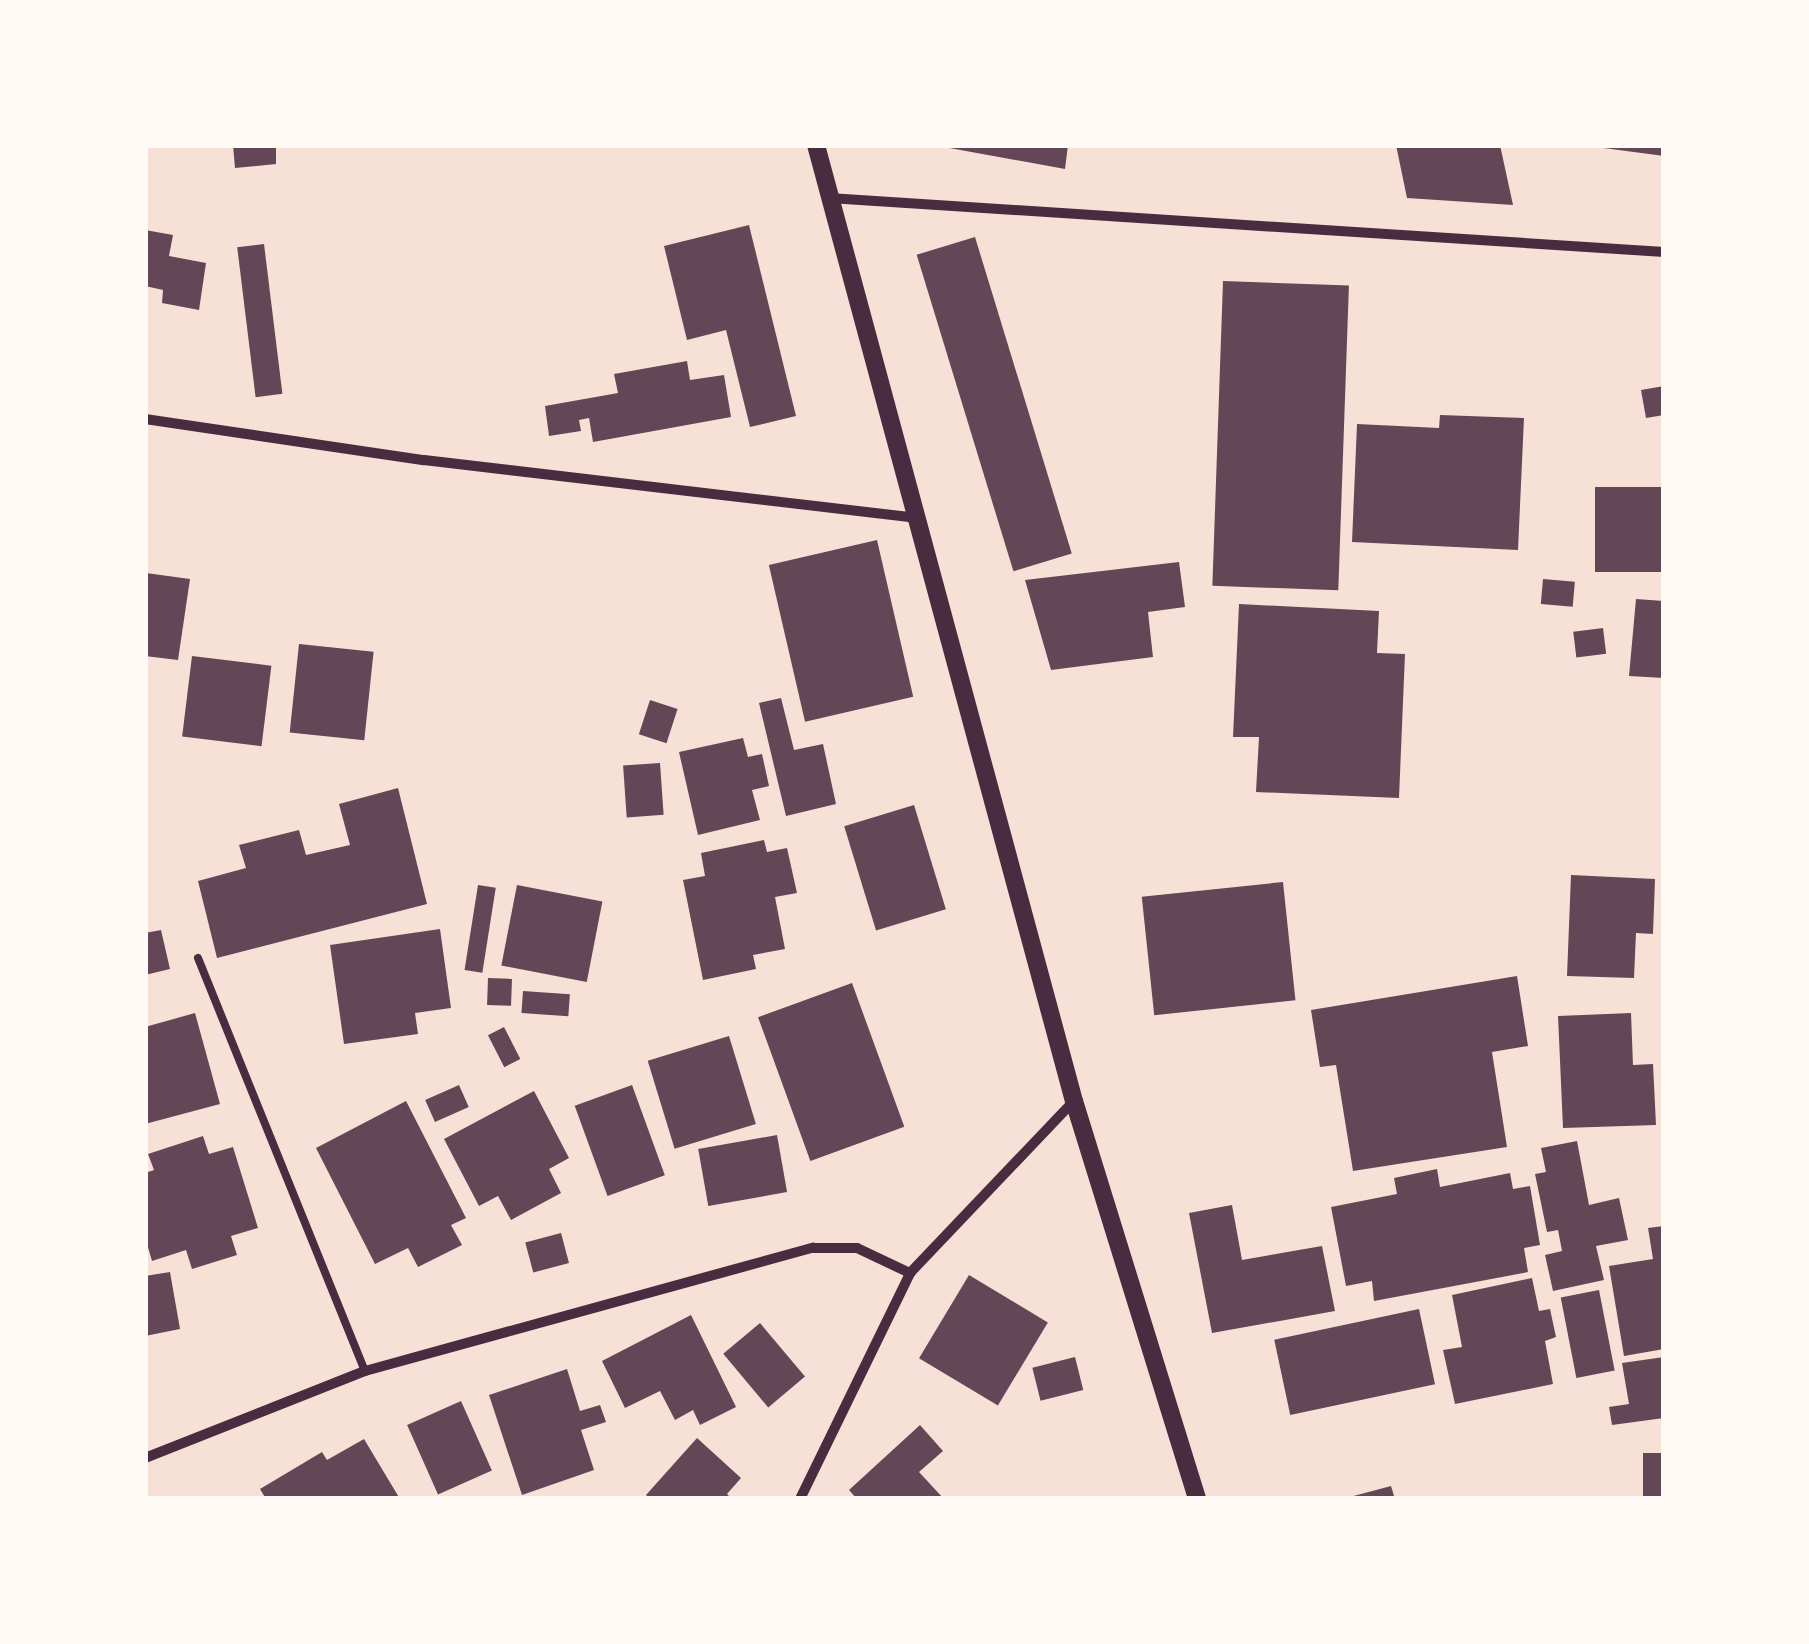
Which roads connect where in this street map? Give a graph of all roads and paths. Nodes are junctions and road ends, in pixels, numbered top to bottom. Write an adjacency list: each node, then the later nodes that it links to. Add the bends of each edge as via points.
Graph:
1 (816, 145): 2 (street)
2 (829, 198): 3 (street); 5 (street)
3 (1664, 252)
4 (145, 420): 5 (street)
5 (916, 518): 7 (street)
6 (198, 958): 9 (lane)
7 (1074, 1100): 8 (street); 12 (street)
8 (910, 1273): 9 (street, via 857,1248 813,1248); 11 (street)
9 (365, 1371): 10 (street)
10 (145, 1458)
11 (800, 1499)
12 (1197, 1499)

